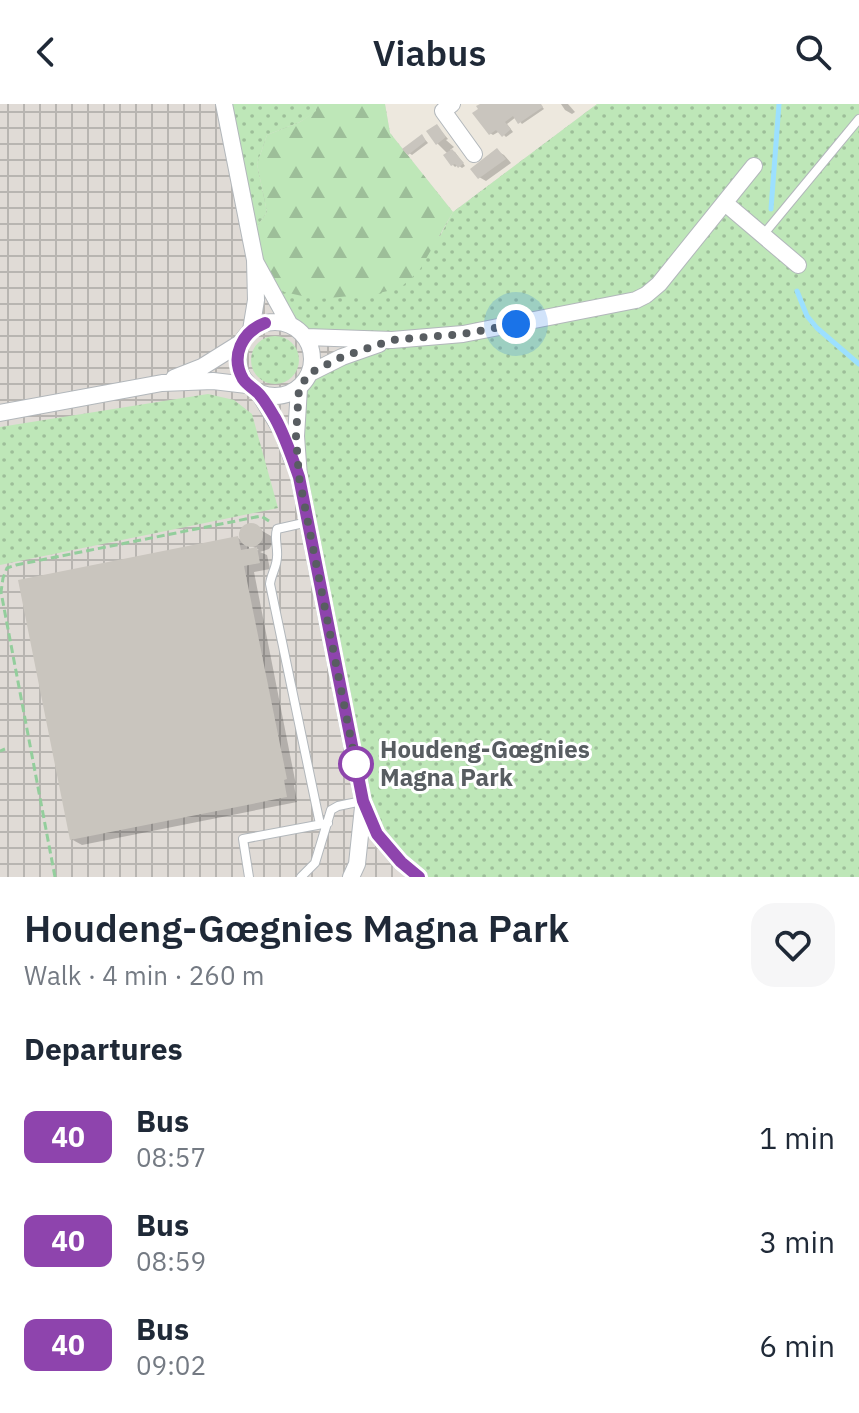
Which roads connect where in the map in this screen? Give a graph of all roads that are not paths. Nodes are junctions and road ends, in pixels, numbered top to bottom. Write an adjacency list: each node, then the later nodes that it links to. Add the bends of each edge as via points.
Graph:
1 (224, 104): 8 (street)
2 (452, 104): 4 (street, via 443,111)
3 (859, 119): 7 (lane)
4 (474, 154)
5 (754, 166): 6 (street)
6 (725, 203): 7 (street); 13 (street, via 659,284 636,300 463,334)
7 (763, 235): 9 (street)
8 (255, 260): 10 (street); 11 (street, via 256,300)
9 (798, 265)
10 (290, 325): 11 (street, via 265,323); 12 (street)
11 (246, 336): 15 (street, via 202,367); 17 (street, via 238,364)
12 (306, 337): 13 (street); 14 (street, via 312,354)
13 (392, 340): 14 (street)
14 (310, 373): 16 (street)
15 (162, 383): 17 (street, via 213,381); 18 (street)
16 (299, 388): 17 (street, via 280,397); 19 (street)
17 (253, 389): 19 (street, via 283,433)
18 (0, 413)
19 (299, 477): 20 (street)
20 (308, 522): 21 (street); 22 (lane, via 274,533 277,562 270,584)
21 (363, 801): 22 (lane, via 331,810); 25 (street); 26 (street, via 377,834)
22 (324, 824): 23 (lane, via 243,839); 24 (lane, via 315,863)
23 (249, 877)
24 (301, 877)
25 (351, 877)
26 (419, 877)

